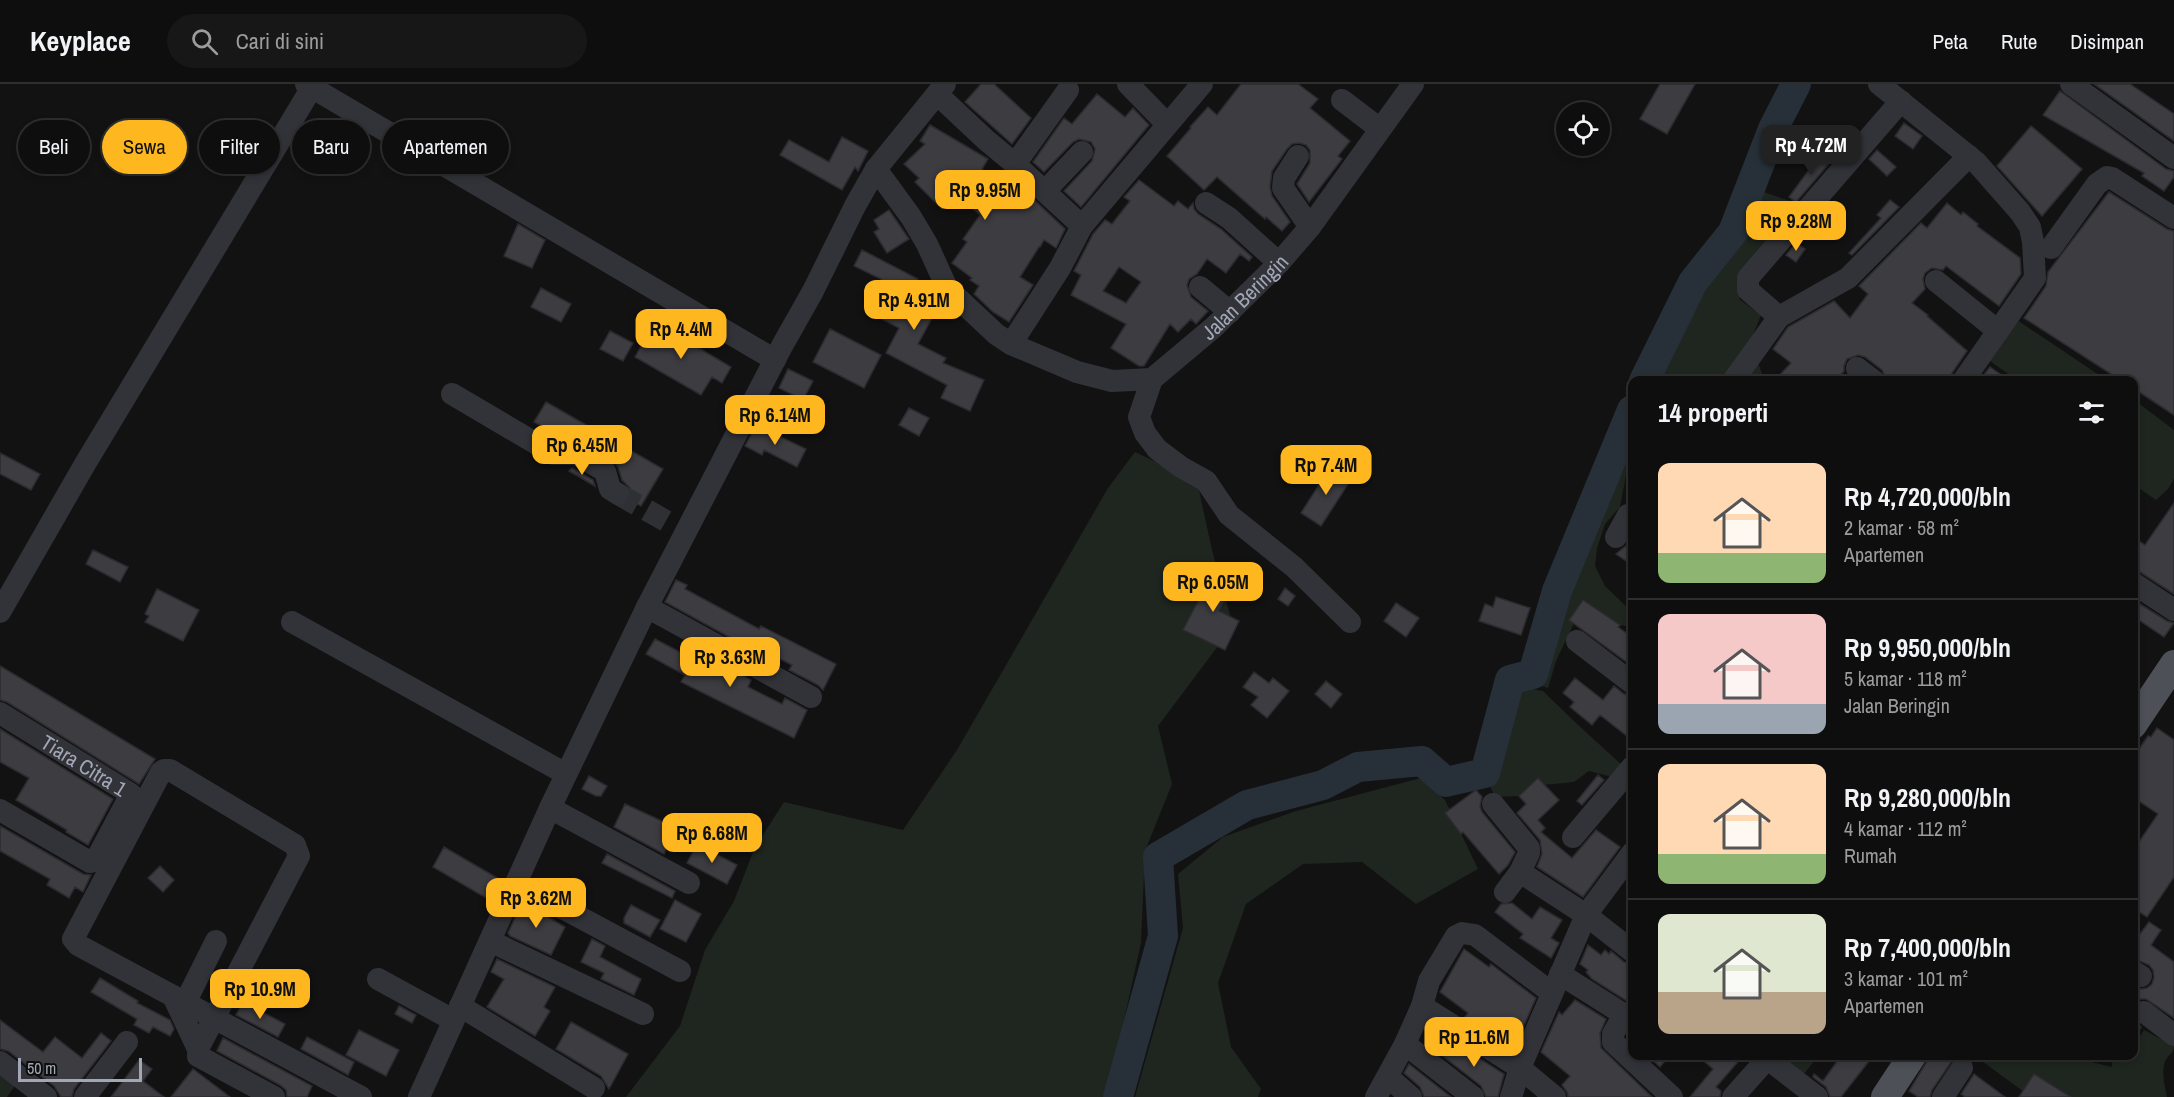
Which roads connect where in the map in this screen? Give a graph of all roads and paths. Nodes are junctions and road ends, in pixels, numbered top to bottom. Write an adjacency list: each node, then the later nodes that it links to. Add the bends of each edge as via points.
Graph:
1 (1128, 84): 10 (street)
2 (1202, 84): 10 (street)
3 (1413, 84): 11 (street, Jalan Beringin)
4 (2071, 84): 15 (street)
5 (315, 88): 31 (street); 42 (street, via 85,464)
6 (941, 89): 16 (street, via 986,140); 17 (street)
7 (1068, 90): 16 (street)
8 (1889, 90): 14 (street); 28 (street, via 1748,278 1748,290)
9 (1342, 100): 11 (street)
10 (1167, 124): 21 (street)
11 (1380, 129): 22 (street, Jalan Beringin)
12 (1082, 152): 18 (street)
13 (1298, 156): 22 (street, via 1283,188)
14 (1969, 156): 28 (street, via 1848,278); 29 (street, via 2020,212 2030,227 2033,242 2035,278)
15 (2174, 158)
16 (1015, 164): 18 (street)
17 (876, 169): 30 (street, via 921,235 947,288); 31 (street)
18 (1045, 191): 21 (street)
19 (1206, 202): 24 (street)
20 (2174, 218): 23 (street, via 2107,177 2097,184)
21 (1082, 226): 30 (street)
22 (1310, 227): 24 (street, Jalan Beringin)
23 (2051, 248)
24 (1279, 264): 27 (street, Jalan Beringin)
25 (1936, 281): 29 (street)
26 (1200, 287): 27 (street)
27 (1230, 312): 34 (street, Jalan Beringin)
28 (1779, 317): 32 (street)
29 (1998, 331): 33 (street)
30 (1011, 344): 34 (street, via 1077,372 1112,381)
31 (775, 360): 40 (street, via 679,528)
32 (1737, 376)
33 (1966, 376)
34 (1152, 379): 44 (street, via 1139,417 1144,434 1181,468 1206,481 1229,515 1294,567)
35 (452, 394): 36 (street, via 554,454 576,454 605,471 610,489)
36 (618, 494)
37 (1628, 515): 38 (street)
38 (1616, 537)
39 (2138, 586): 41 (street)
40 (647, 607): 48 (street); 52 (street)
41 (2174, 610)
42 (0, 612)
43 (291, 622): 52 (street)
44 (1350, 622)
45 (1577, 641): 47 (street)
46 (2174, 664): 50 (main road)
47 (1628, 680)
48 (811, 696)
49 (0, 713): 55 (street, Tiara Citra 1, via 131,791 93,862)
50 (2138, 718)
51 (1628, 772): 56 (street)
52 (566, 774): 54 (street)
53 (1493, 804): 58 (street, via 1529,848)
54 (550, 808): 59 (street); 60 (street)
55 (0, 810)
56 (1573, 837)
57 (1628, 858): 62 (street)
58 (1520, 872): 61 (street); 62 (street)
59 (516, 883): 64 (street); 66 (street)
60 (688, 883)
61 (1505, 892)
62 (1586, 915): 65 (street); 68 (street)
63 (216, 941): 69 (street)
64 (490, 941): 72 (street); 73 (street)
65 (1628, 948)
66 (680, 971)
67 (378, 979): 72 (street)
68 (1556, 984): 70 (street, via 1475,935 1462,933 1456,936 1429,981); 79 (street, via 1620,1012 1622,1018 1612,1036 1613,1042); 85 (street)
69 (179, 999): 74 (street); 74 (street, via 78,945 74,939 164,770 295,845 297,850 298,856); 78 (street)
70 (1422, 1006): 77 (street); 85 (street)
71 (2144, 1012): 75 (street)
72 (457, 1013): 88 (street); 93 (street)
73 (644, 1014)
74 (214, 1018): 78 (street); 92 (street)
75 (2174, 1035)
76 (127, 1042): 90 (street)
77 (1405, 1044): 87 (street); 96 (street)
78 (198, 1049): 91 (street, via 198,1056)
79 (1628, 1056)
80 (1632, 1060): 99 (street)
81 (1763, 1060): 100 (street)
82 (1768, 1060): 101 (street)
83 (1909, 1060): 102 (main road)
84 (0, 1062): 89 (street)
85 (1520, 1068): 97 (street); 98 (street)
86 (1962, 1068): 103 (street)
87 (1388, 1077): 94 (street); 95 (street)
88 (594, 1088)
89 (46, 1097)
90 (85, 1097)
91 (274, 1097)
92 (361, 1097)
93 (419, 1097)
94 (1376, 1097)
95 (1411, 1097)
96 (1473, 1097)
97 (1511, 1097)
98 (1555, 1097)
99 (1672, 1097)
100 (1733, 1097)
101 (1817, 1097)
102 (1885, 1097)
103 (1943, 1097)

